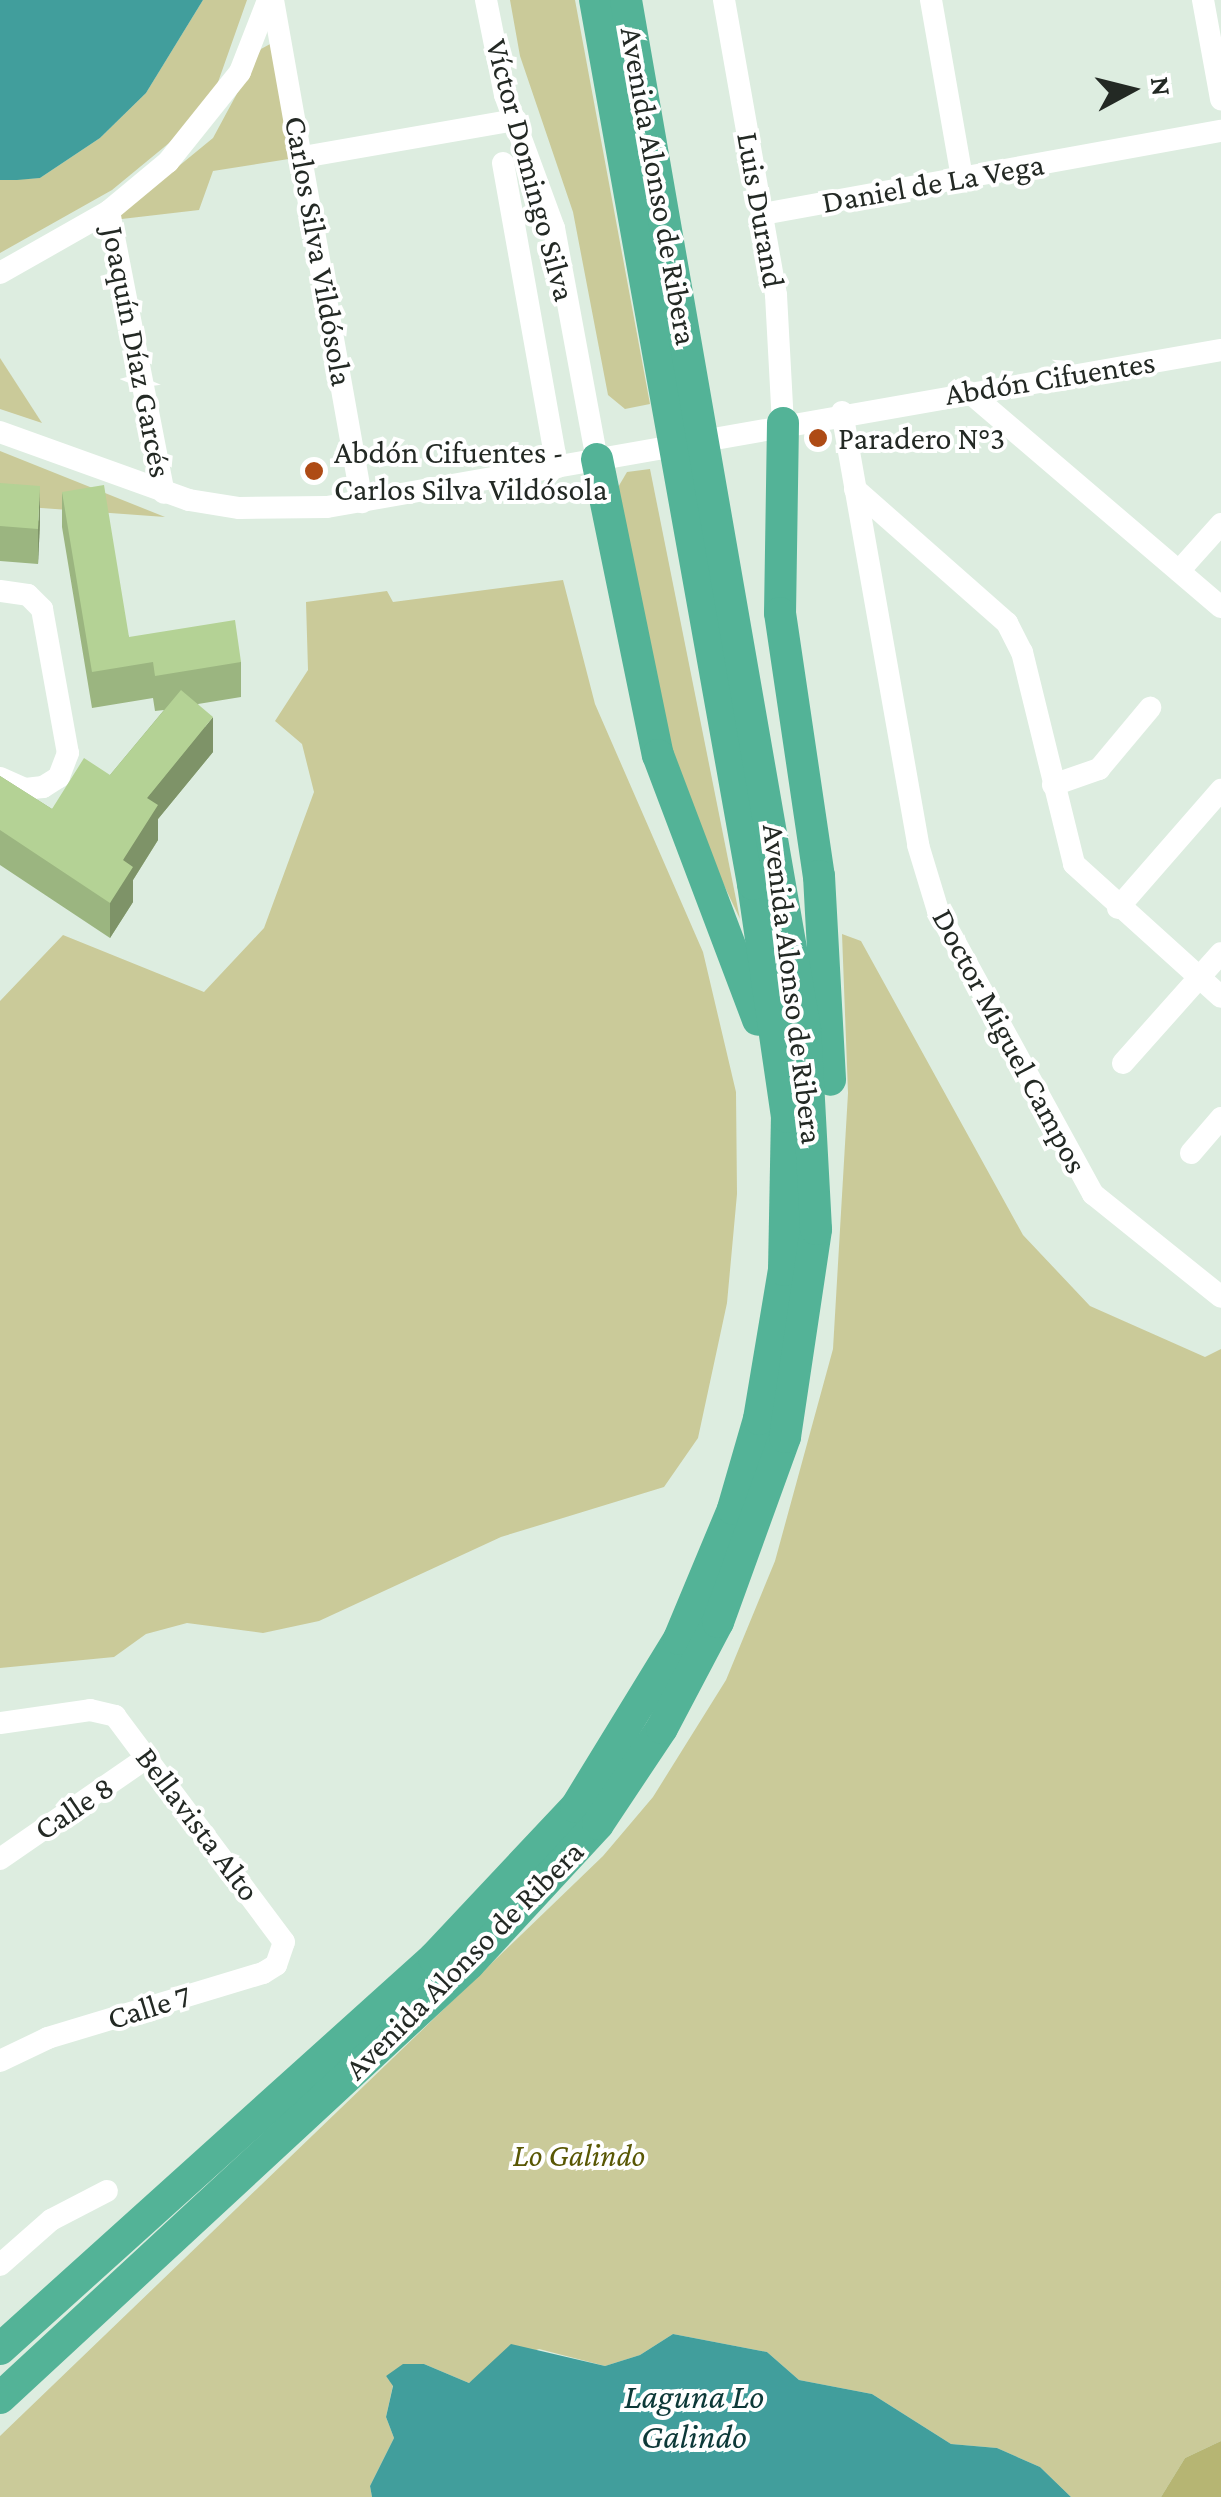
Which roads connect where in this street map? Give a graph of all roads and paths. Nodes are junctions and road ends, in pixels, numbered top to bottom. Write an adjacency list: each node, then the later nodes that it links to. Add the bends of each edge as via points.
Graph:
1 (271, 0): 11 (street, Carlos Silva Vildósola); 14 (street, via 217,108 168,162)
2 (486, 0): 9 (street, Víctor Domingo Silva)
3 (595, 0): 19 (highway, Avenida Alonso de Ribera)
4 (626, 0): 19 (highway, Avenida Alonso de Ribera)
5 (724, 0): 15 (street, Luis Durand)
6 (931, 0): 13 (street)
7 (1203, 0): 8 (street)
8 (1221, 98)
9 (516, 120): 11 (street); 23 (street, Víctor Domingo Silva, via 558,244)
10 (1221, 131): 13 (street, Daniel de La Vega)
11 (303, 157): 28 (street, Carlos Silva Vildósola)
12 (503, 163): 24 (street, Víctor Domingo Silva)
13 (962, 178): 15 (street, Daniel de La Vega)
14 (109, 211): 16 (street); 27 (street, Joaquín Díaz Garcés)
15 (763, 214): 21 (street, Luis Durand, via 780,329)
16 (0, 273)
17 (1221, 350): 18 (street, Abdón Cifuentes)
18 (969, 392): 20 (street, Abdón Cifuentes); 30 (street)
19 (683, 403): 25 (highway, Avenida Alonso de Ribera)
20 (842, 412): 21 (street, Abdón Cifuentes); 26 (street, Doctor Miguel Campos)
21 (783, 423): 23 (street, Abdón Cifuentes); 45 (highway, via 780,613 826,958 830,1111)
22 (0, 432): 27 (street, Abdón Cifuentes)
23 (597, 459): 24 (street, Abdón Cifuentes); 42 (highway, via 658,755 734,948)
24 (556, 467): 28 (street, Abdón Cifuentes)
25 (694, 471): 42 (highway, Avenida Alonso de Ribera); 45 (highway, Avenida Alonso de Ribera, via 796,965 812,1102)
26 (856, 489): 35 (street, via 1007,623 1022,652); 46 (street, Doctor Miguel Campos, via 918,845 938,911 1093,1194)
27 (164, 493): 28 (street, Abdón Cifuentes, via 271,510)
28 (362, 502)
29 (1221, 524): 30 (street)
30 (1180, 571): 32 (street)
31 (0, 591): 34 (street, via 28,596 42,609 68,753 59,777 43,787 25,789)
32 (1221, 607)
33 (1150, 708): 35 (street, via 1100,769)
34 (0, 778)
35 (1053, 784): 37 (street, via 1074,864)
36 (1221, 790): 37 (street)
37 (1118, 908): 39 (street)
38 (1221, 953): 39 (street)
39 (1199, 978): 40 (street); 41 (street)
40 (1221, 997)
41 (1123, 1063)
42 (786, 1117): 54 (highway, Avenida Alonso de Ribera, via 784,1270 758,1419 717,1548 679,1639 631,1726 576,1807 481,1913)
43 (1221, 1118): 44 (street)
44 (1191, 1152)
45 (816, 1229): 55 (highway, Avenida Alonso de Ribera, via 800,1372 770,1488 718,1622 634,1774 512,1922)
46 (1221, 1298)
47 (0, 1723): 48 (street, Bellavista Alto, via 107,1712)
48 (148, 1758): 49 (street, Calle 8); 50 (street, Bellavista Alto)
49 (0, 1859)
50 (284, 1942): 51 (street, Calle 7, via 276,1964 263,1973 59,2034)
51 (0, 2061)
52 (108, 2191): 53 (street, via 51,2220)
53 (0, 2265)
54 (0, 2349)
55 (40, 2362): 56 (highway, Avenida Alonso de Ribera); 57 (highway)
56 (0, 2398)
57 (0, 2406)

